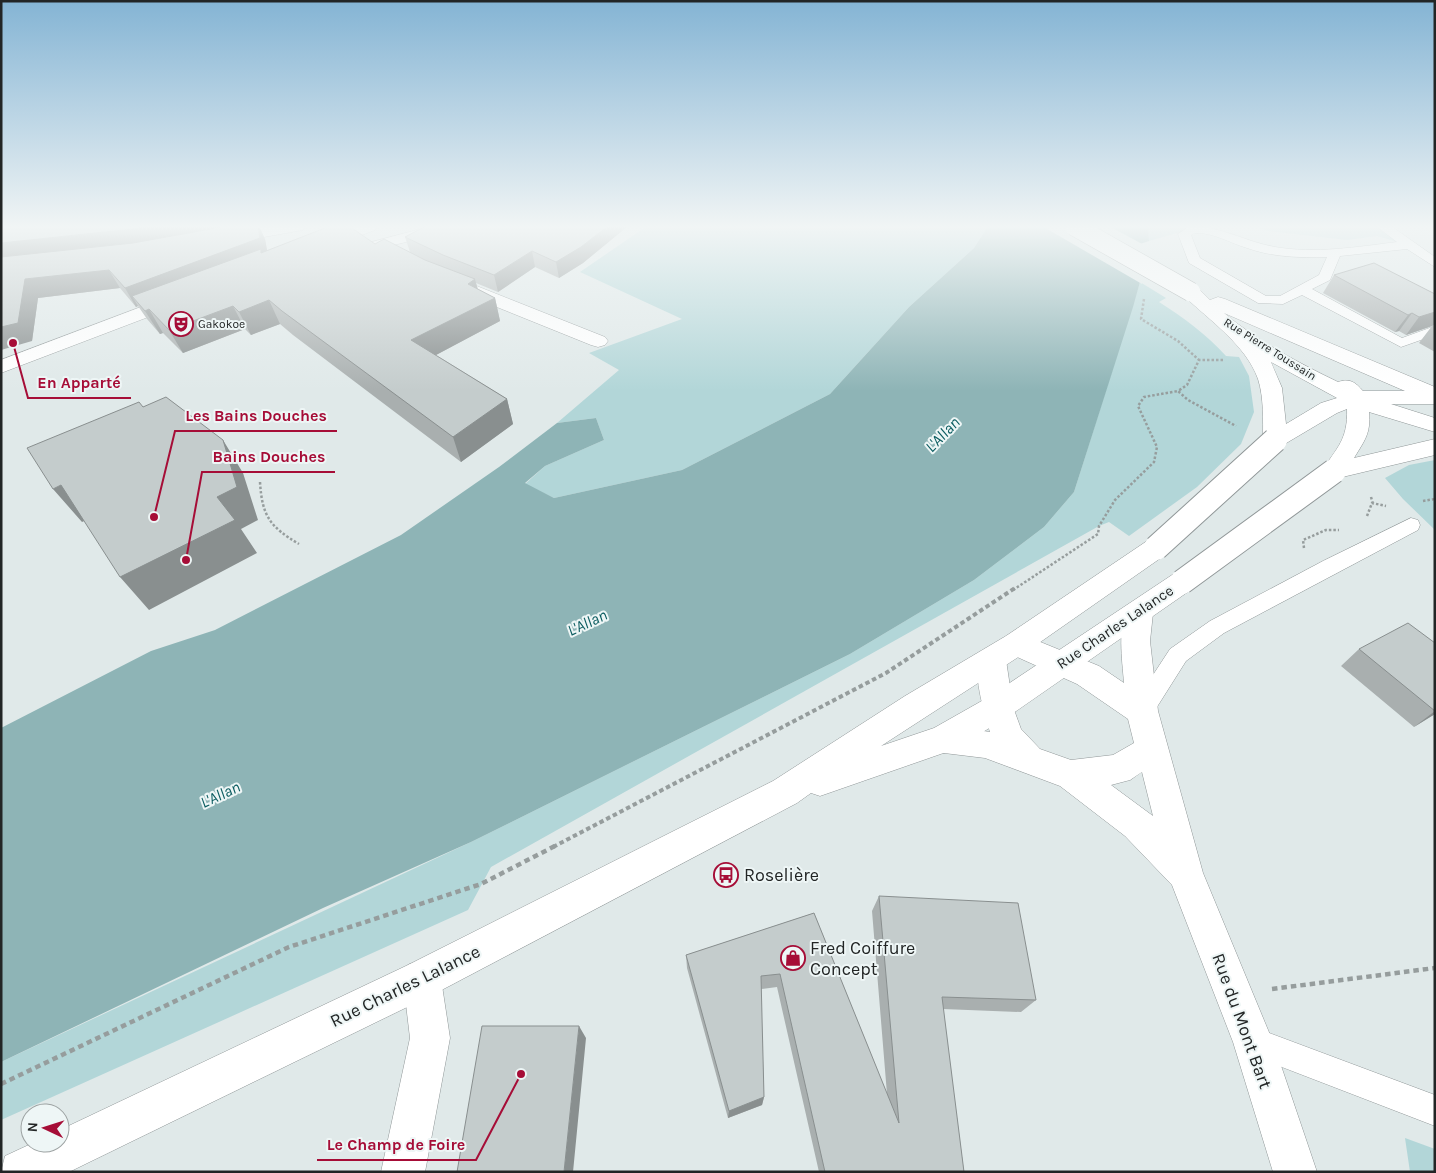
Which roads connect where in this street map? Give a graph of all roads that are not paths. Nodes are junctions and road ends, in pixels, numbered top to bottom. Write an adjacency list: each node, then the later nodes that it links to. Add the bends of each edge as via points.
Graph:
1 (449, 281): 11 (main road)
2 (1171, 281): 6 (main road, bridge)
3 (1230, 281): 5 (lane, via 1263,300 1283,300)
4 (1319, 281): 5 (lane)
5 (1303, 290): 9 (lane, via 1401,343)
6 (1191, 292): 8 (main road, Rue Pierre Toussain); 10 (main road, Rue Pierre Toussain)
7 (192, 294): 12 (main road)
8 (1230, 327): 14 (main road, Rue Pierre Toussain, via 1309,375); 16 (main road, via 1259,359 1270,380)
9 (1435, 330)
10 (1286, 332): 13 (main road, Rue Pierre Toussain); 14 (main road)
11 (598, 340)
12 (1, 367)
13 (1435, 396): 14 (main road)
14 (1357, 398): 15 (main road, Rue Pierre Toussain); 16 (main road, Rue Charles Lalance, via 1329,408); 18 (main road, via 1359,427)
15 (1435, 426)
16 (1275, 440): 21 (main road, Rue Charles Lalance, bridge, via 1156,548)
17 (1435, 447): 18 (main road, Rue Charles Lalance)
18 (1334, 471): 20 (main road, Rue Charles Lalance, bridge)
19 (1411, 525): 24 (lane, via 1217,627 1178,655)
20 (1139, 613): 22 (main road, Rue Charles Lalance); 24 (main road, Rue du Mont Bart, via 1135,641)
21 (1004, 652): 22 (main road, via 1042,654); 23 (main road, Rue du Mont Bart); 29 (main road, Rue Charles Lalance, via 916,705)
22 (1061, 664): 23 (main road, Rue Charles Lalance); 24 (main road, via 1088,675)
23 (998, 707): 25 (main road, Rue Charles Lalance); 27 (main road, Rue du Mont Bart, via 1008,737)
24 (1142, 711): 26 (main road, Rue du Mont Bart)
25 (944, 739): 27 (main road, Rue du Mont Bart, via 985,744); 29 (main road, Rue Charles Lalance)
26 (1151, 750): 28 (main road, Rue du Mont Bart, via 1118,769); 30 (main road, Rue du Mont Bart)
27 (1028, 759): 28 (main road, Rue du Mont Bart)
28 (1071, 775): 30 (main road, Rue du Mont Bart, via 1137,824)
29 (785, 792): 31 (main road, Rue Charles Lalance)
30 (1185, 873): 32 (main road, Rue du Mont Bart)
31 (422, 979): 34 (main road, Rue Charles Lalance); 35 (main road, via 430,1038)
32 (1252, 1042): 33 (lane); 36 (main road, Rue du Mont Bart)
33 (1435, 1111)
34 (21, 1172)
35 (403, 1172)
36 (1294, 1172)

